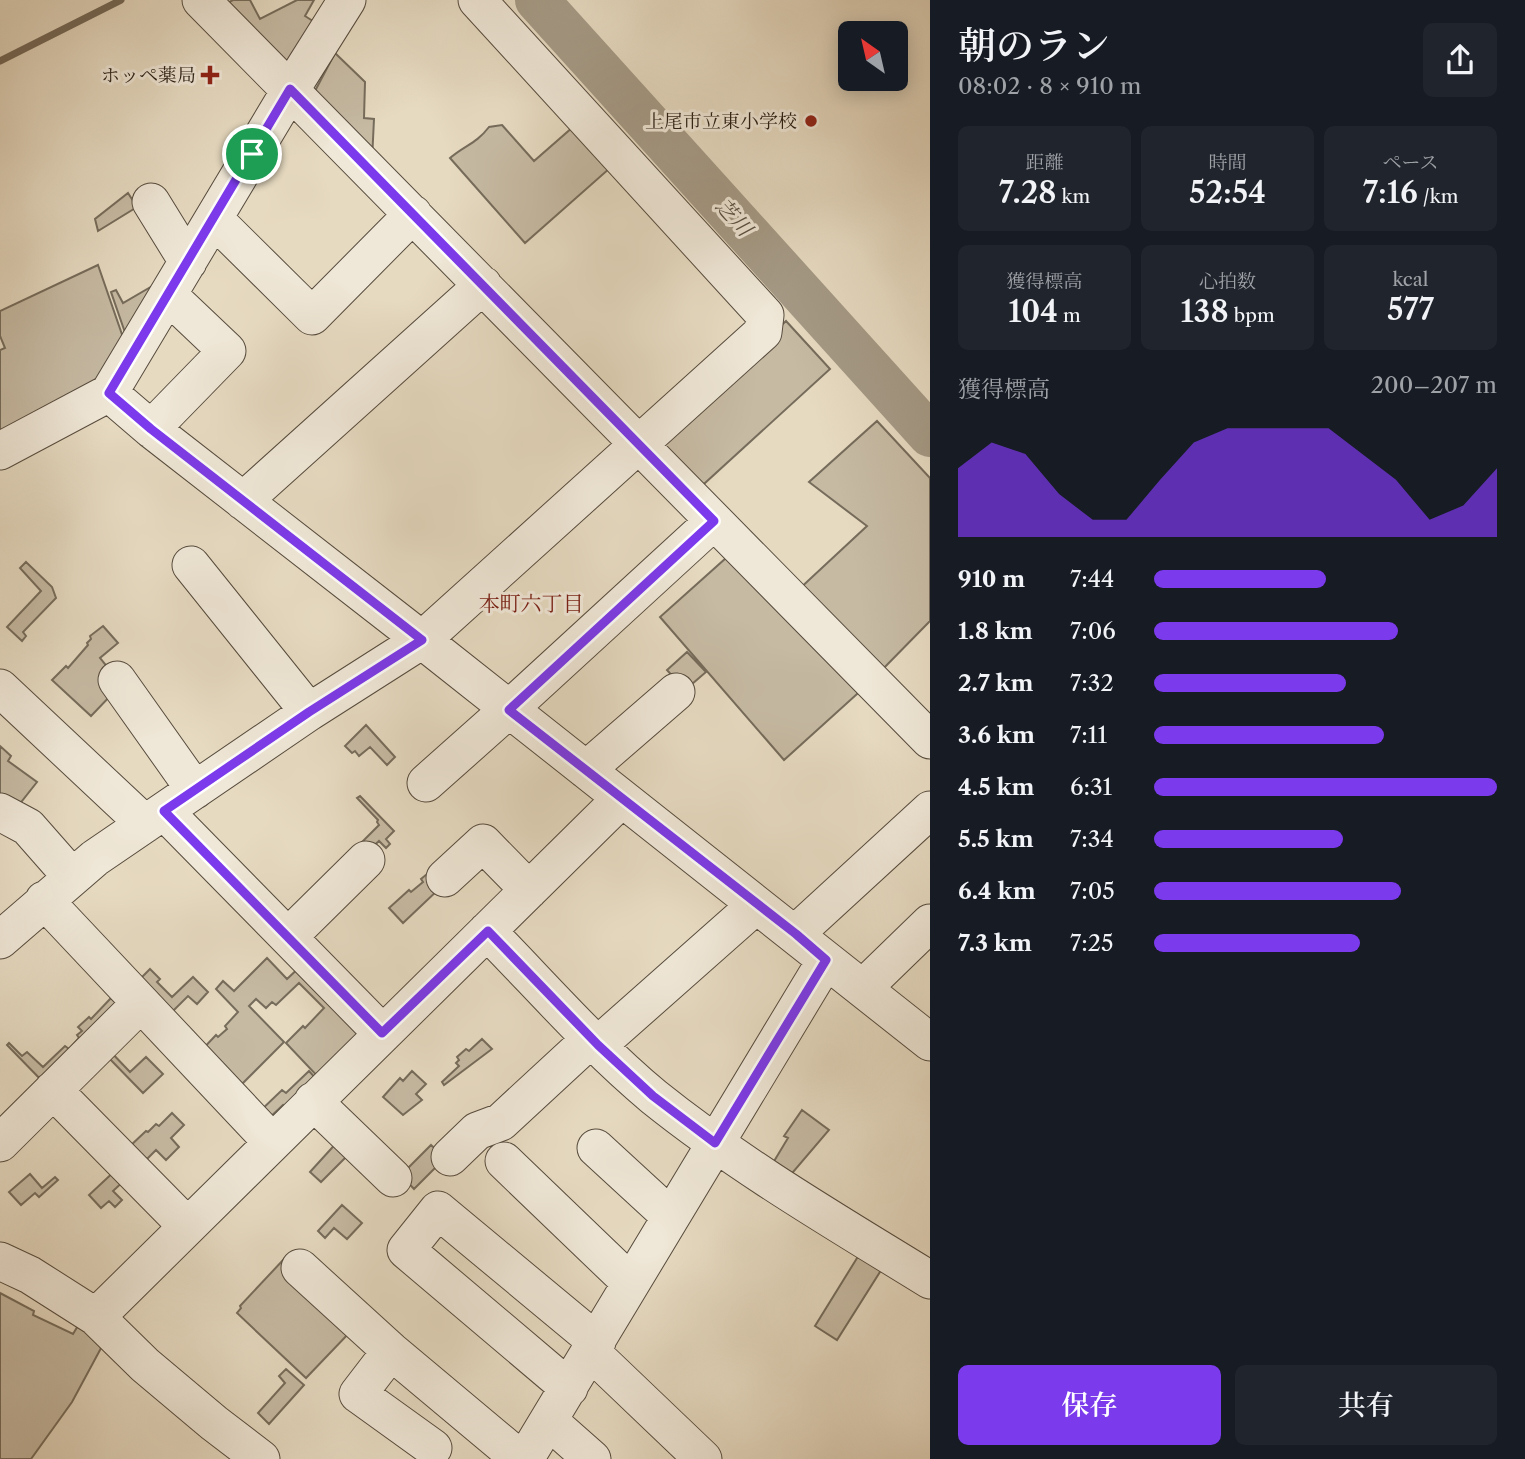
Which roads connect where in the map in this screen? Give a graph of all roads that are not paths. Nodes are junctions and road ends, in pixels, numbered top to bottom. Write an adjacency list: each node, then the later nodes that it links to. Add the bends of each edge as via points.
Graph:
1 (201, 0): 4 (street)
2 (347, 0): 4 (street)
3 (477, 0): 13 (street, via 765,315 763,332)
4 (290, 89): 6 (street); 7 (street)
5 (151, 202): 8 (street)
6 (413, 214): 7 (street, via 312,316); 9 (street)
7 (214, 219): 8 (street)
8 (188, 262): 10 (street)
9 (483, 285): 13 (street); 15 (street)
10 (168, 295): 11 (street); 12 (street, via 227,351)
11 (109, 393): 12 (street); 14 (street)
12 (151, 429): 15 (street)
13 (639, 445): 16 (street); 18 (street)
14 (0, 451)
15 (243, 501): 18 (street)
16 (714, 521): 22 (street); 24 (street)
17 (191, 565): 23 (street)
18 (422, 640): 22 (street); 23 (street)
19 (117, 681): 27 (street)
20 (0, 688): 31 (street)
21 (676, 692): 25 (street)
22 (509, 710): 25 (street); 26 (street)
23 (309, 712): 27 (street)
24 (930, 740)
25 (586, 770): 28 (street)
26 (426, 783)
27 (195, 790): 31 (street)
28 (621, 799): 35 (street); 37 (street)
29 (930, 810): 40 (street)
30 (0, 812): 33 (street, via 28,827)
31 (155, 817): 33 (street); 41 (street)
32 (366, 860): 41 (street)
33 (72, 877): 36 (street)
34 (445, 878): 35 (street, via 483,843)
35 (529, 890): 39 (street)
36 (44, 900): 42 (street); 45 (street)
37 (755, 905): 40 (street); 47 (street)
38 (930, 923): 44 (street)
39 (488, 931): 46 (street); 47 (street)
40 (796, 934): 43 (street)
41 (288, 937): 46 (street)
42 (0, 940)
43 (826, 960): 44 (street); 53 (street)
44 (863, 988): 48 (street)
45 (141, 1003): 49 (street); 51 (street)
46 (382, 1033): 50 (street)
47 (594, 1041): 53 (street, via 653,1096); 55 (street, via 501,1122 477,1131)
48 (930, 1042)
49 (53, 1090): 52 (street); 59 (street)
50 (313, 1101): 51 (street); 57 (street)
51 (272, 1142): 59 (street)
52 (0, 1143)
53 (715, 1143): 58 (street); 62 (street)
54 (596, 1147): 58 (street)
55 (450, 1157)
56 (504, 1161): 63 (street)
57 (393, 1178)
58 (671, 1217): 63 (street)
59 (187, 1226): 64 (street)
60 (0, 1261): 64 (street)
61 (300, 1268): 66 (street)
62 (930, 1280)
63 (631, 1283): 65 (street)
64 (96, 1317): 71 (street, via 165,1381)
65 (594, 1347): 67 (street); 67 (street, via 438,1210 406,1250); 74 (street)
66 (391, 1351): 68 (street); 70 (street, via 358,1394)
67 (569, 1388): 69 (street)
68 (457, 1407): 70 (street); 72 (street)
69 (549, 1421): 72 (street); 73 (street)
70 (430, 1453)
71 (261, 1459)
72 (523, 1459)
73 (592, 1459)
74 (703, 1459)

